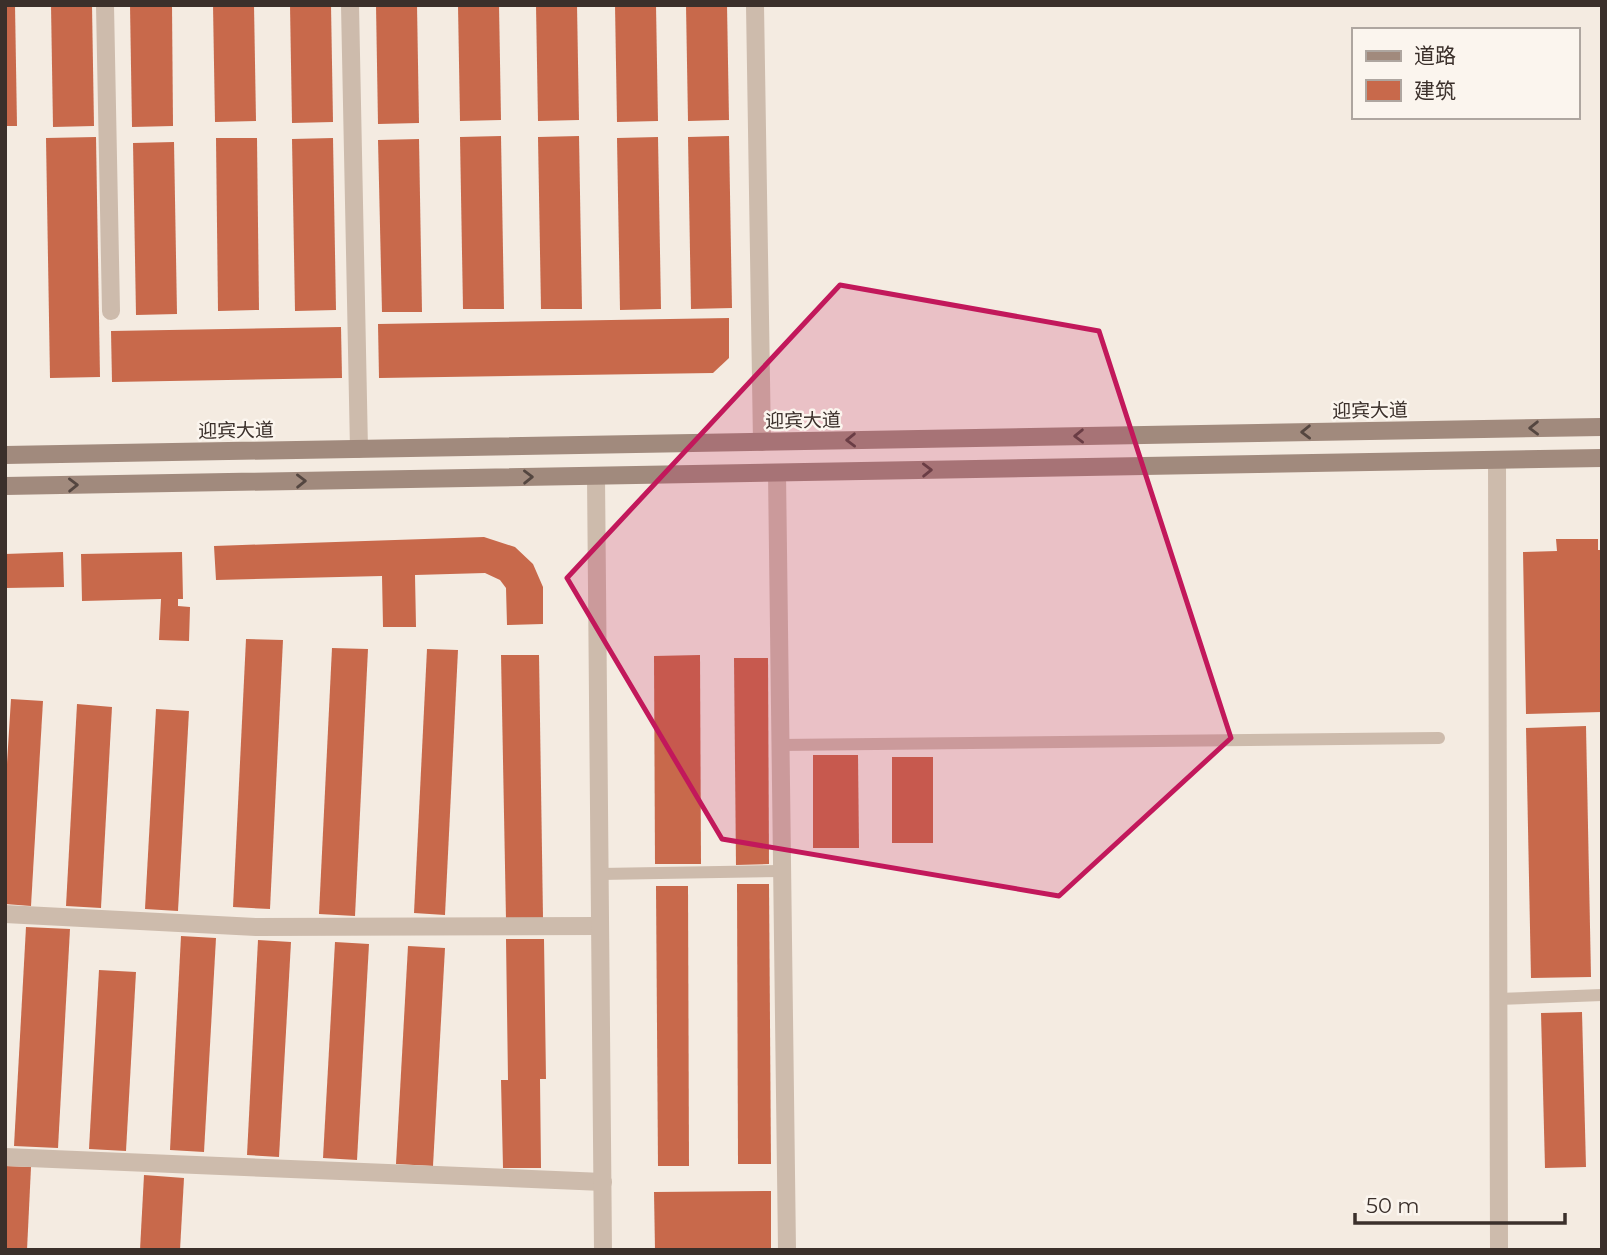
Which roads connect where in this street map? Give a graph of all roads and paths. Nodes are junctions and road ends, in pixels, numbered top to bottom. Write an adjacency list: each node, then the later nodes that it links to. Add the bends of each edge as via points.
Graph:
1 (106, 5): 4 (street)
2 (350, 5): 7 (street)
3 (755, 5): 6 (street)
4 (111, 311)
5 (1602, 427): 6 (main road, 迎宾大道, one-way to 6)
6 (762, 442): 7 (main road, 迎宾大道)
7 (359, 449): 8 (main road, 迎宾大道)
8 (5, 455)
9 (1602, 458): 10 (main road)
10 (1497, 460): 11 (main road, one-way to 10); 21 (street)
11 (778, 472): 12 (main road); 15 (street)
12 (596, 476): 13 (main road, one-way to 12); 17 (street)
13 (5, 486)
14 (1439, 738): 15 (lane)
15 (780, 745): 16 (street)
16 (782, 872): 17 (lane); 25 (street)
17 (600, 874): 19 (street)
18 (5, 914): 19 (street, via 256,927)
19 (600, 926): 23 (street)
20 (1602, 995): 21 (lane)
21 (1498, 999): 26 (street)
22 (5, 1157): 23 (street)
23 (603, 1182): 24 (street)
24 (603, 1250)
25 (787, 1250)
26 (1499, 1250)

